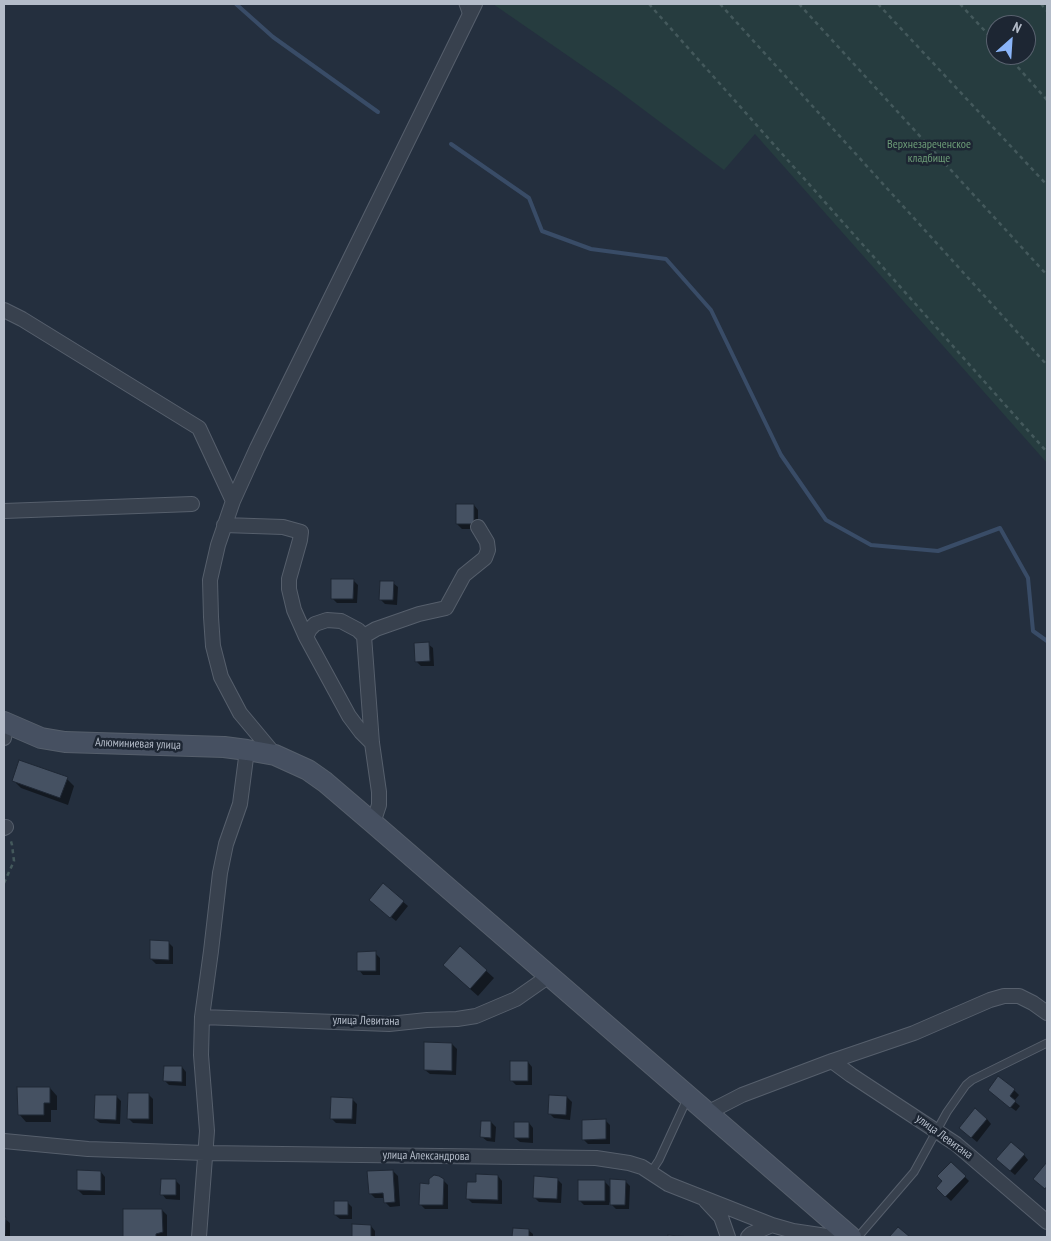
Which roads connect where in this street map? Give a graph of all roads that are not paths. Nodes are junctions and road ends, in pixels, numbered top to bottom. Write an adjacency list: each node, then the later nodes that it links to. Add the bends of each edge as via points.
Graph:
1 (463, 4): 3 (lane)
2 (475, 4): 3 (street)
3 (468, 19): 5 (street)
4 (4, 310): 5 (street, via 199,428)
5 (233, 501): 8 (street)
6 (192, 504): 7 (street)
7 (4, 511)
8 (224, 525): 11 (street, via 283,527 300,532 289,589); 15 (street, via 210,580 213,646 221,677 240,713)
9 (478, 527): 10 (street, via 487,542 485,558 464,575 446,608 419,614)
10 (364, 636): 11 (street, via 341,621 327,620 315,624); 13 (street)
11 (306, 637): 13 (street, via 349,716)
12 (5, 728): 14 (street, Алюминиевая улица, via 66,742)
13 (372, 743): 16 (street, via 379,792 379,805)
14 (247, 750): 15 (street, Алюминиевая улица); 19 (street, via 240,804 220,873)
15 (275, 755): 16 (street, via 320,778)
16 (373, 822): 17 (street)
17 (549, 976): 19 (street, улица Левитана, via 516,999 476,1016 457,1019 389,1024); 22 (street)
18 (1047, 1014): 21 (street, via 1019,996 1004,996 914,1033)
19 (202, 1017): 26 (street, via 202,1089 207,1119)
20 (1047, 1043): 24 (lane, via 972,1080)
21 (832, 1060): 23 (street, via 742,1095); 24 (street, улица Левитана)
22 (688, 1096): 23 (street); 27 (lane)
23 (707, 1113): 35 (street)
24 (937, 1130): 29 (street, улица Левитана); 36 (lane, via 914,1172)
25 (4, 1141): 26 (street, улица Александрова, via 88,1149)
26 (205, 1154): 27 (street, улица Александрова, via 596,1158 628,1163); 31 (street)
27 (651, 1172): 28 (street, улица Александрова, via 668,1184)
28 (704, 1199): 30 (street, улица Александрова); 32 (street, via 720,1217)
29 (1047, 1222)
30 (772, 1224): 33 (street); 34 (street, улица Александрова)
31 (199, 1237)
32 (728, 1237)
33 (748, 1237)
34 (833, 1237)
35 (851, 1237)
36 (858, 1237)

